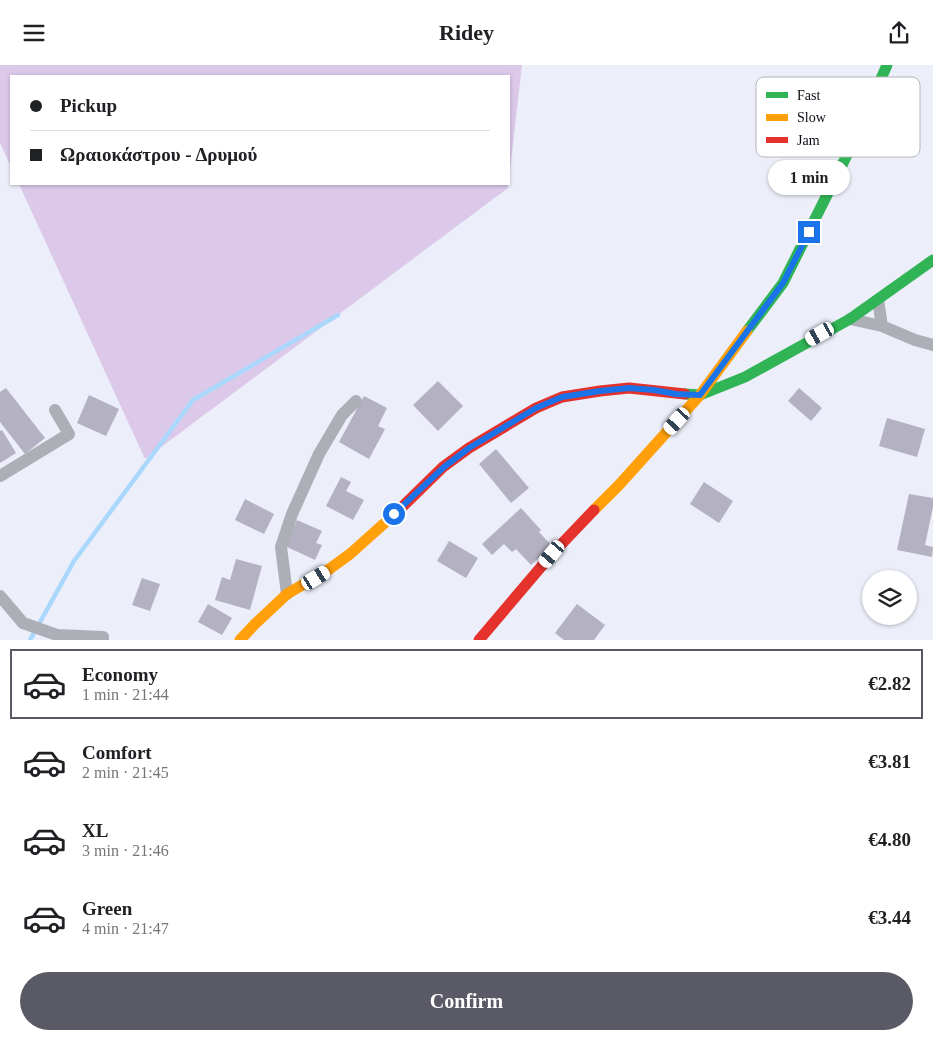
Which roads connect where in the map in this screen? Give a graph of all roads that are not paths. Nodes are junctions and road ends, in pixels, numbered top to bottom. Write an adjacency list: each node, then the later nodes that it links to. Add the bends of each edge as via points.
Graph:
1 (887, 65): 2 (street)
2 (882, 77)
3 (846, 157): 9 (street, via 783,283)
4 (933, 260): 5 (street)
5 (878, 299): 6 (street); 7 (street)
6 (850, 319): 7 (street); 9 (street, via 745,377)
7 (882, 327): 8 (street)
8 (933, 345)
9 (700, 395): 13 (street, via 629,388 562,397 536,408 469,448 350,554); 17 (street, via 552,554)
10 (356, 401): 13 (street, via 342,415 319,454 292,513 281,547)
11 (55, 410): 12 (street, via 69,434)
12 (0, 476)
13 (287, 594): 16 (street)
14 (0, 596): 15 (street, via 23,623 57,635 104,637)
15 (103, 640)
16 (240, 640)
17 (479, 640)

